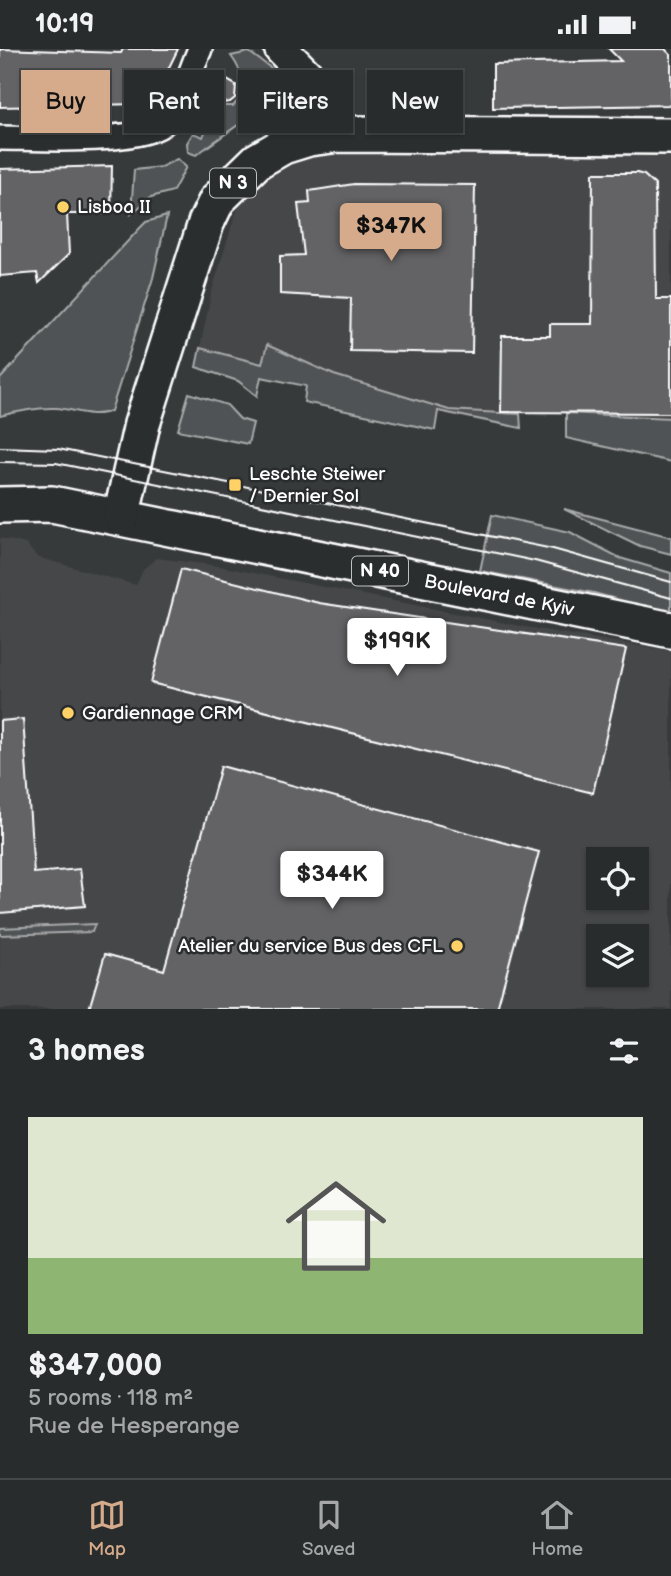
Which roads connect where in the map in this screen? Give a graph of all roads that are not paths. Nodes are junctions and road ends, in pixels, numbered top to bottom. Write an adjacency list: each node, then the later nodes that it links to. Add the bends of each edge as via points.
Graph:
1 (200, 49): 5 (street, via 175,109 157,129 93,138)
2 (281, 49): 3 (main road, via 323,92)
3 (340, 134): 4 (main road, N 3); 7 (main road, N 3, via 283,146 257,161 217,200 142,424)
4 (671, 136)
5 (0, 138)
6 (0, 505): 7 (main road, Boulevard de Kyiv, via 52,504)
7 (121, 517): 8 (main road, Boulevard de Kyiv / N 40)
8 (671, 630)

